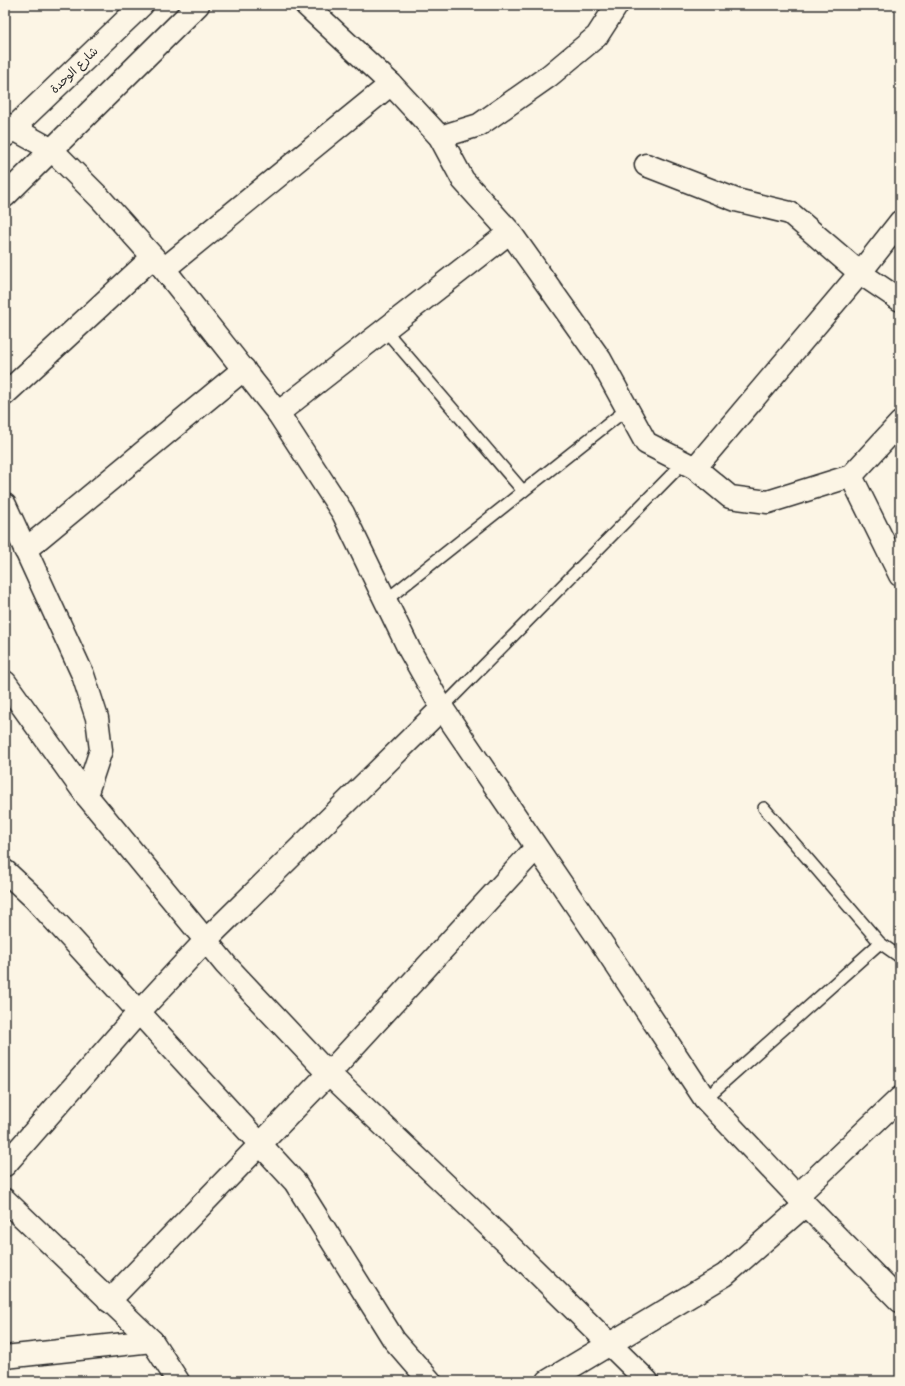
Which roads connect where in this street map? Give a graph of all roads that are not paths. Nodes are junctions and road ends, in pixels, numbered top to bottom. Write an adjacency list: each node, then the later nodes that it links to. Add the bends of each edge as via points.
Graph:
1 (142, 5): 6 (street, شارع الوحدة)
2 (198, 5): 8 (street)
3 (306, 5): 5 (street)
4 (617, 5): 7 (street, via 597,36 549,76 478,125)
5 (391, 84): 7 (street); 13 (street)
6 (8, 129): 8 (street)
7 (440, 137): 12 (street, via 463,180)
8 (52, 150): 10 (street); 13 (street, via 100,198)
9 (646, 166): 14 (street, via 736,200 790,213)
10 (5, 196)
11 (900, 222): 14 (street)
12 (510, 232): 16 (street); 19 (street, via 600,358)
13 (158, 263): 17 (street); 18 (street)
14 (860, 273): 15 (street); 22 (street)
15 (900, 300)
16 (385, 330): 20 (street); 24 (lane)
17 (244, 369): 20 (street); 26 (street)
18 (5, 394)
19 (627, 408): 22 (street, via 646,443); 24 (lane)
20 (278, 413): 28 (street, via 342,513)
21 (900, 424): 23 (street)
22 (689, 466): 23 (street, via 730,497 768,502); 30 (lane)
23 (851, 476): 27 (street)
24 (523, 491): 28 (lane)
25 (5, 505): 26 (street)
26 (25, 550): 31 (street, via 83,675 97,718 101,750)
27 (900, 575)
28 (386, 600): 30 (street, via 409,649)
29 (5, 682): 31 (street)
30 (442, 708): 33 (street); 35 (street)
31 (86, 795): 35 (street)
32 (764, 808): 36 (lane)
33 (536, 848): 39 (street); 41 (street)
34 (5, 871): 38 (street, via 34,898)
35 (206, 940): 38 (street); 39 (street, via 226,965)
36 (880, 943): 37 (lane); 41 (lane)
37 (900, 957)
38 (139, 1012): 42 (street); 43 (street)
39 (329, 1073): 42 (street); 49 (street)
40 (900, 1098): 45 (street)
41 (706, 1099): 45 (street)
42 (260, 1144): 46 (street); 52 (street, via 295,1182 394,1340)
43 (5, 1165)
44 (5, 1200): 46 (street)
45 (801, 1201): 47 (street); 49 (street, via 725,1275)
46 (109, 1301): 48 (street)
47 (900, 1301)
48 (152, 1341): 50 (street); 51 (street)
49 (611, 1343): 53 (street); 54 (street)
50 (5, 1357)
51 (178, 1381)
52 (430, 1381)
53 (548, 1381)
54 (647, 1381)

